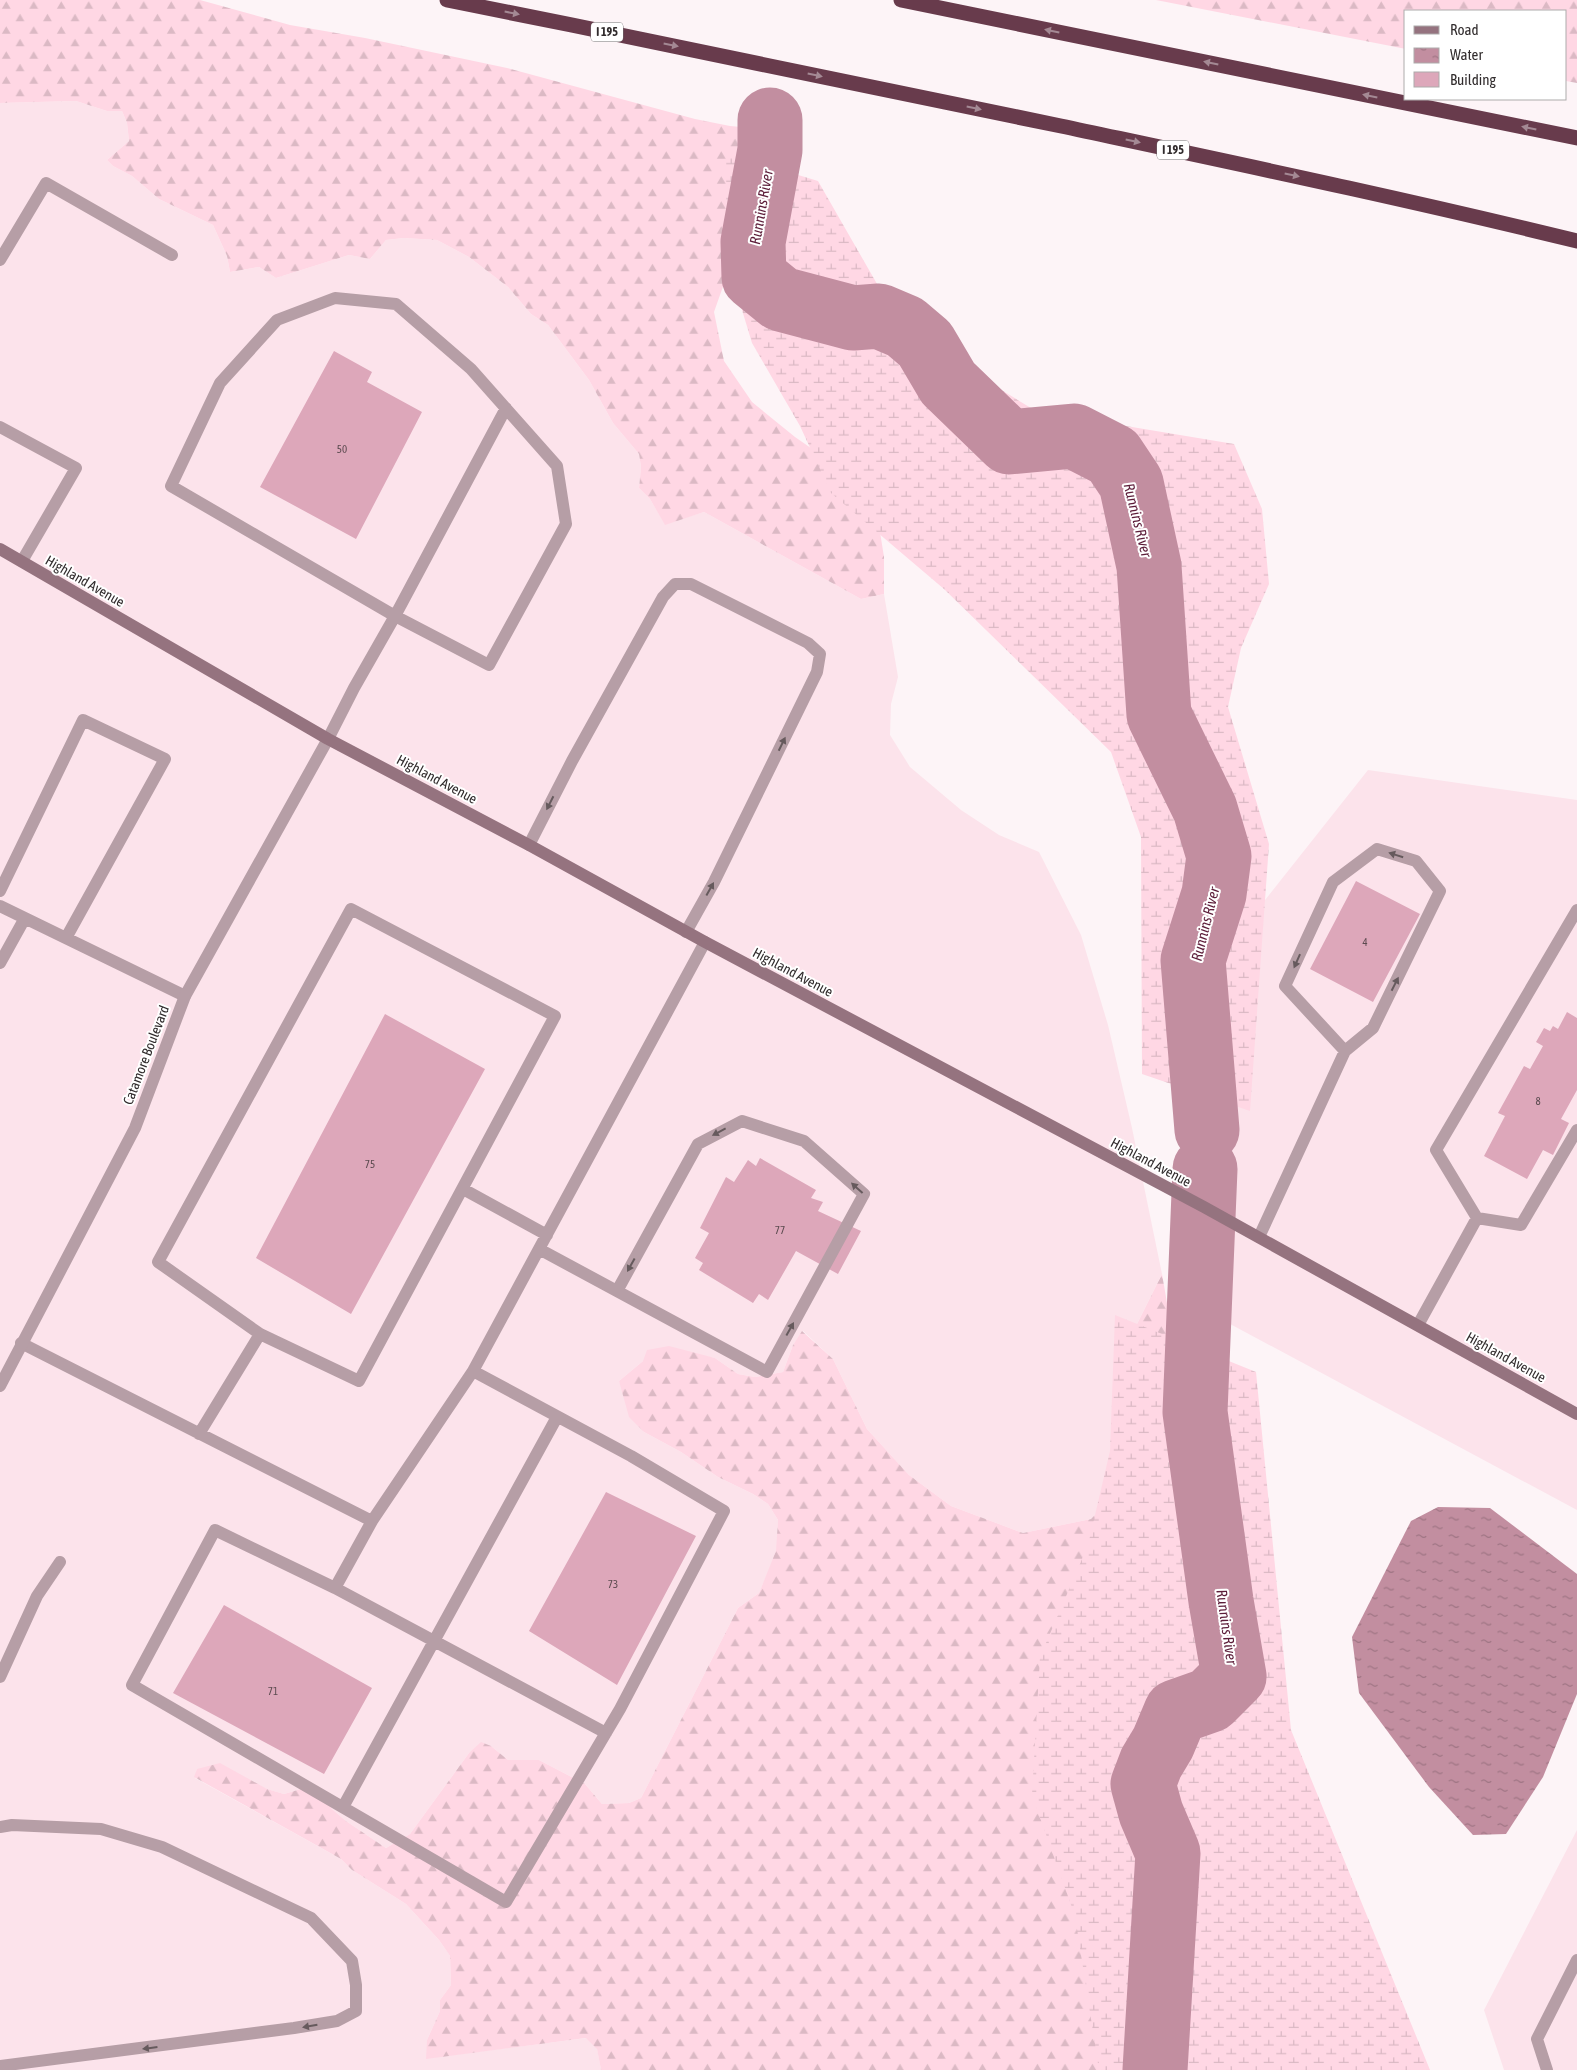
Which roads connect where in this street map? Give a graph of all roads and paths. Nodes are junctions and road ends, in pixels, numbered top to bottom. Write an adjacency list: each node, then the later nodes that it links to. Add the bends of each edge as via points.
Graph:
1 (447, 0): 4 (highway, I 195, one-way to 4, via 1323,181)
2 (901, 0): 3 (highway, one-way to 2)
3 (1577, 138)
4 (1577, 241)
5 (172, 255): 6 (street, via 46,183)
6 (0, 260)
7 (506, 408): 11 (street, Catamore Boulevard); 11 (street, via 557,466 566,524 489,664); 11 (street, via 471,369 396,304 335,298 277,320 220,383 171,486)
8 (0, 426): 10 (street, via 76,468)
9 (0, 549): 10 (main road, Highland Avenue)
10 (22, 561): 12 (main road, Highland Avenue)
11 (395, 616): 12 (street, Catamore Boulevard)
12 (328, 739): 13 (main road, Highland Avenue); 22 (street, Catamore Boulevard)
13 (529, 846): 18 (main road, Highland Avenue); 18 (street, one-way to 13, via 714,882 817,672 820,654 808,643 691,584 675,584 663,597)
14 (0, 891): 19 (street, via 83,720 165,759)
15 (0, 906): 17 (street)
16 (1577, 910): 26 (street, via 1436,1150)
17 (25, 918): 19 (street); 21 (street)
18 (686, 932): 20 (main road, Highland Avenue)
19 (66, 938): 22 (street)
20 (706, 942): 27 (street); 28 (main road, Highland Avenue)
21 (0, 963)
22 (185, 996): 33 (street, Catamore Boulevard, via 135,1128)
23 (1345, 1051): 23 (street, one-way to 23, via 1373,1028 1440,890 1416,861 1377,849 1333,882 1286,986); 28 (street)
24 (1577, 1130): 26 (street, via 1521,1225)
25 (462, 1189): 27 (street); 32 (street, via 359,1381); 32 (street, via 555,1016 351,910 158,1262)
26 (1477, 1218): 31 (street)
27 (547, 1235): 29 (street)
28 (1259, 1237): 31 (main road, Highland Avenue)
29 (540, 1248): 30 (street); 34 (street)
30 (617, 1291): 30 (street, one-way to 30, via 767,1372 864,1194 804,1141 742,1121 698,1144)
31 (1418, 1324): 36 (main road, Highland Avenue)
32 (260, 1334): 38 (street)
33 (21, 1343): 35 (street, Catamore Boulevard); 38 (street)
34 (473, 1372): 37 (street); 39 (street)
35 (0, 1386)
36 (1577, 1414)
37 (557, 1417): 42 (street); 44 (street, via 724,1511)
38 (200, 1434): 39 (street)
39 (372, 1521): 41 (street)
40 (60, 1562): 43 (street, via 37,1596)
41 (335, 1588): 42 (street); 45 (street, via 215,1530 132,1685)
42 (434, 1640): 44 (street); 45 (street)
43 (0, 1677)
44 (606, 1733): 45 (street, via 506,1902)
45 (342, 1807)
46 (0, 1827): 48 (street, one-way to 48, via 101,1829 162,1846 312,1918 352,1961 356,1985 356,2011 337,2021)
47 (1577, 1960): 49 (street, via 1537,2038)
48 (0, 2066)
49 (1547, 2070)

